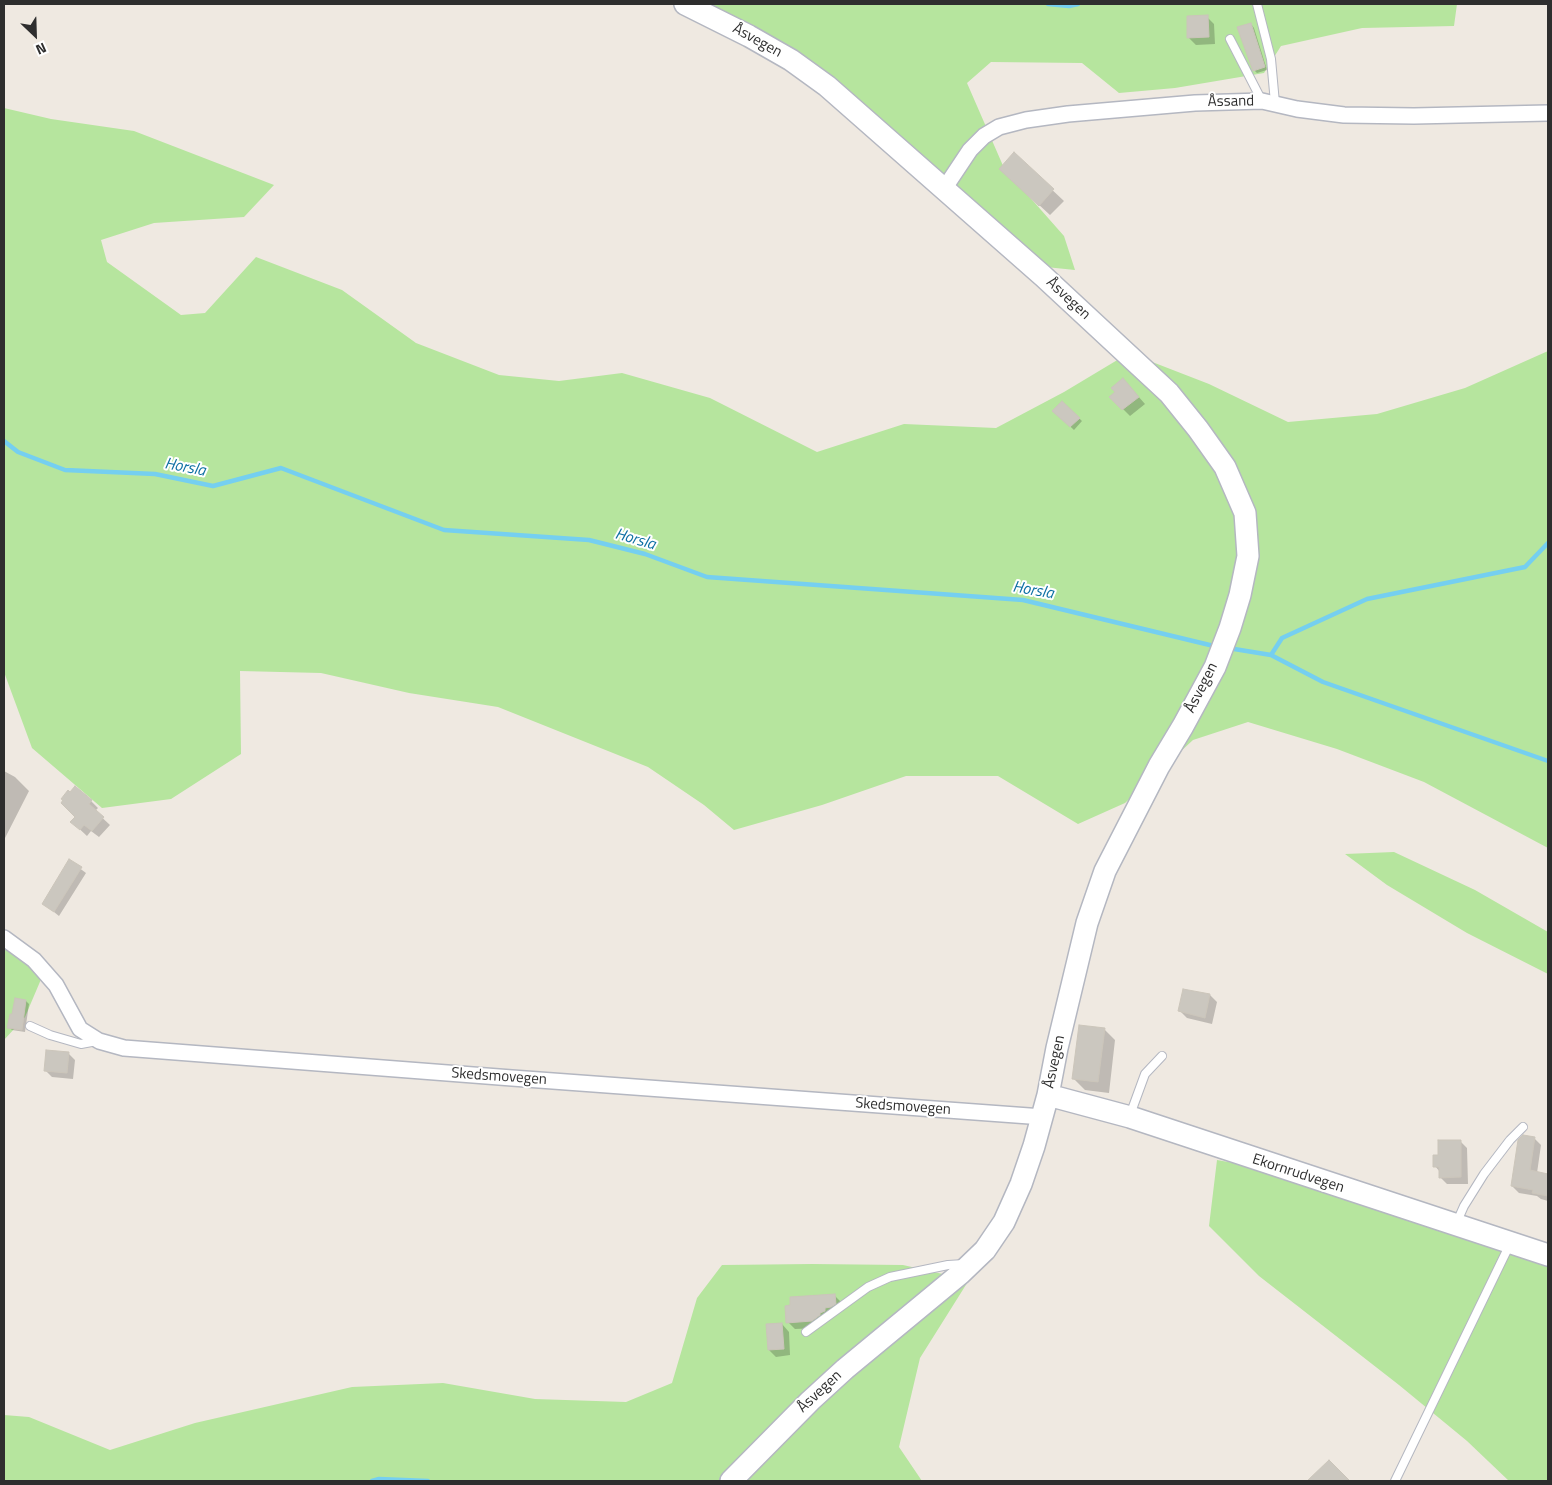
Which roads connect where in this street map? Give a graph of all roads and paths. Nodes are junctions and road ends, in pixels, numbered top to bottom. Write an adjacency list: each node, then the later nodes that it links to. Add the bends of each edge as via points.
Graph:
1 (685, 4): 6 (main road, Åsvegen, via 791,60 863,116)
2 (1257, 4): 4 (lane, via 1271,60)
3 (1230, 40): 4 (lane)
4 (1269, 102): 5 (street, Åssand, via 1344,115); 6 (street, Åssand, via 1194,103 1077,113 999,127 970,150)
5 (1548, 113)
6 (944, 189): 11 (main road, Åsvegen, via 1169,393 1225,468 1245,513 1248,556 1230,628 1215,666 1105,872 1087,923)
7 (4, 938): 9 (street, Skedsmovegen, via 34,960 56,985 80,1029)
8 (30, 1026): 9 (lane, via 82,1044)
9 (99, 1041): 12 (street, Skedsmovegen, via 124,1048 170,1052)
10 (1162, 1056): 13 (lane, via 1145,1074)
11 (1048, 1095): 12 (main road, Åsvegen); 13 (main road, Ekornrudvegen)
12 (1042, 1117): 18 (main road, Åsvegen, via 1021,1184 1004,1222)
13 (1130, 1117): 15 (main road, Ekornrudvegen)
14 (1523, 1127): 15 (lane, via 1484,1174)
15 (1456, 1226): 16 (main road, Ekornrudvegen)
16 (1510, 1244): 17 (main road, Ekornrudvegen); 21 (lane)
17 (1548, 1255)
18 (971, 1264): 19 (lane, via 890,1276 861,1291); 20 (main road, Åsvegen, via 810,1400)
19 (806, 1332)
20 (731, 1481)
21 (1396, 1481)

